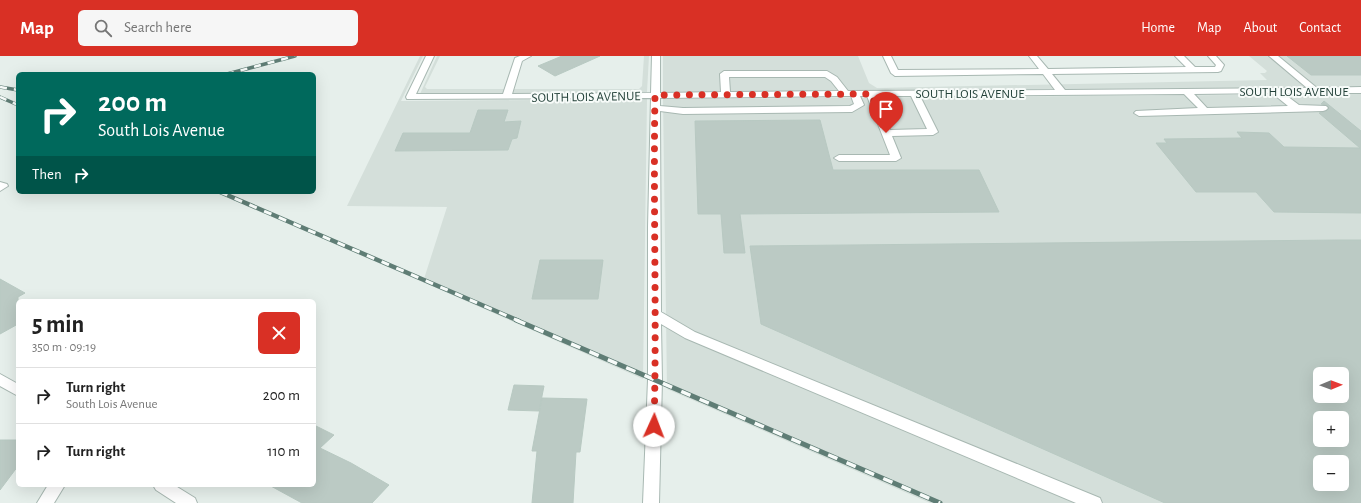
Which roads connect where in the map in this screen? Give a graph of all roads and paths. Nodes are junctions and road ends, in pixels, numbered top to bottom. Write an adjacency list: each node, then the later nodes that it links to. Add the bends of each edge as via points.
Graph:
1 (430, 56): 21 (street, SOUTH LOIS AVENUE, via 410,97)
2 (527, 56): 21 (street, via 518,60)
3 (656, 56): 19 (street)
4 (887, 56): 10 (street, via 895,73)
5 (1033, 56): 10 (street)
6 (1178, 56): 9 (street)
7 (1212, 56): 9 (street, via 1220,65 1218,69)
8 (1273, 56): 14 (street)
9 (1193, 69): 10 (street)
10 (1044, 70): 15 (street)
11 (1356, 90): 14 (street, SOUTH LOIS AVENUE); 22 (street)
12 (1186, 91): 13 (street, SOUTH LOIS AVENUE); 15 (street, SOUTH LOIS AVENUE); 26 (street)
13 (1275, 91): 14 (street, SOUTH LOIS AVENUE); 24 (street)
14 (1316, 91)
15 (1062, 92): 16 (street, SOUTH LOIS AVENUE)
16 (914, 93): 18 (street, SOUTH LOIS AVENUE); 28 (street, via 933,132)
17 (850, 94): 18 (street, SOUTH LOIS AVENUE); 20 (street, SOUTH LOIS AVENUE); 20 (street, via 827,74 724,74); 23 (street, via 859,106 852,109 683,111)
18 (871, 94): 28 (street)
19 (655, 95): 20 (street, SOUTH LOIS AVENUE); 21 (street, SOUTH LOIS AVENUE); 23 (street)
20 (726, 95)
21 (506, 96)
22 (1361, 96)
23 (655, 108): 32 (street)
24 (1297, 108): 25 (street); 26 (street)
25 (1323, 108)
26 (1205, 111): 27 (street)
27 (1139, 113)
28 (886, 133): 29 (street, via 896,158)
29 (839, 158)
30 (0, 185): 31 (street, via 3,186)
31 (0, 188)
32 (655, 314): 39 (street); 40 (street, via 690,335)
33 (0, 379): 34 (street)
34 (16, 390)
35 (56, 487): 37 (street)
36 (164, 487): 38 (street)
37 (45, 503)
38 (189, 503)
39 (651, 503)
40 (1094, 503)

